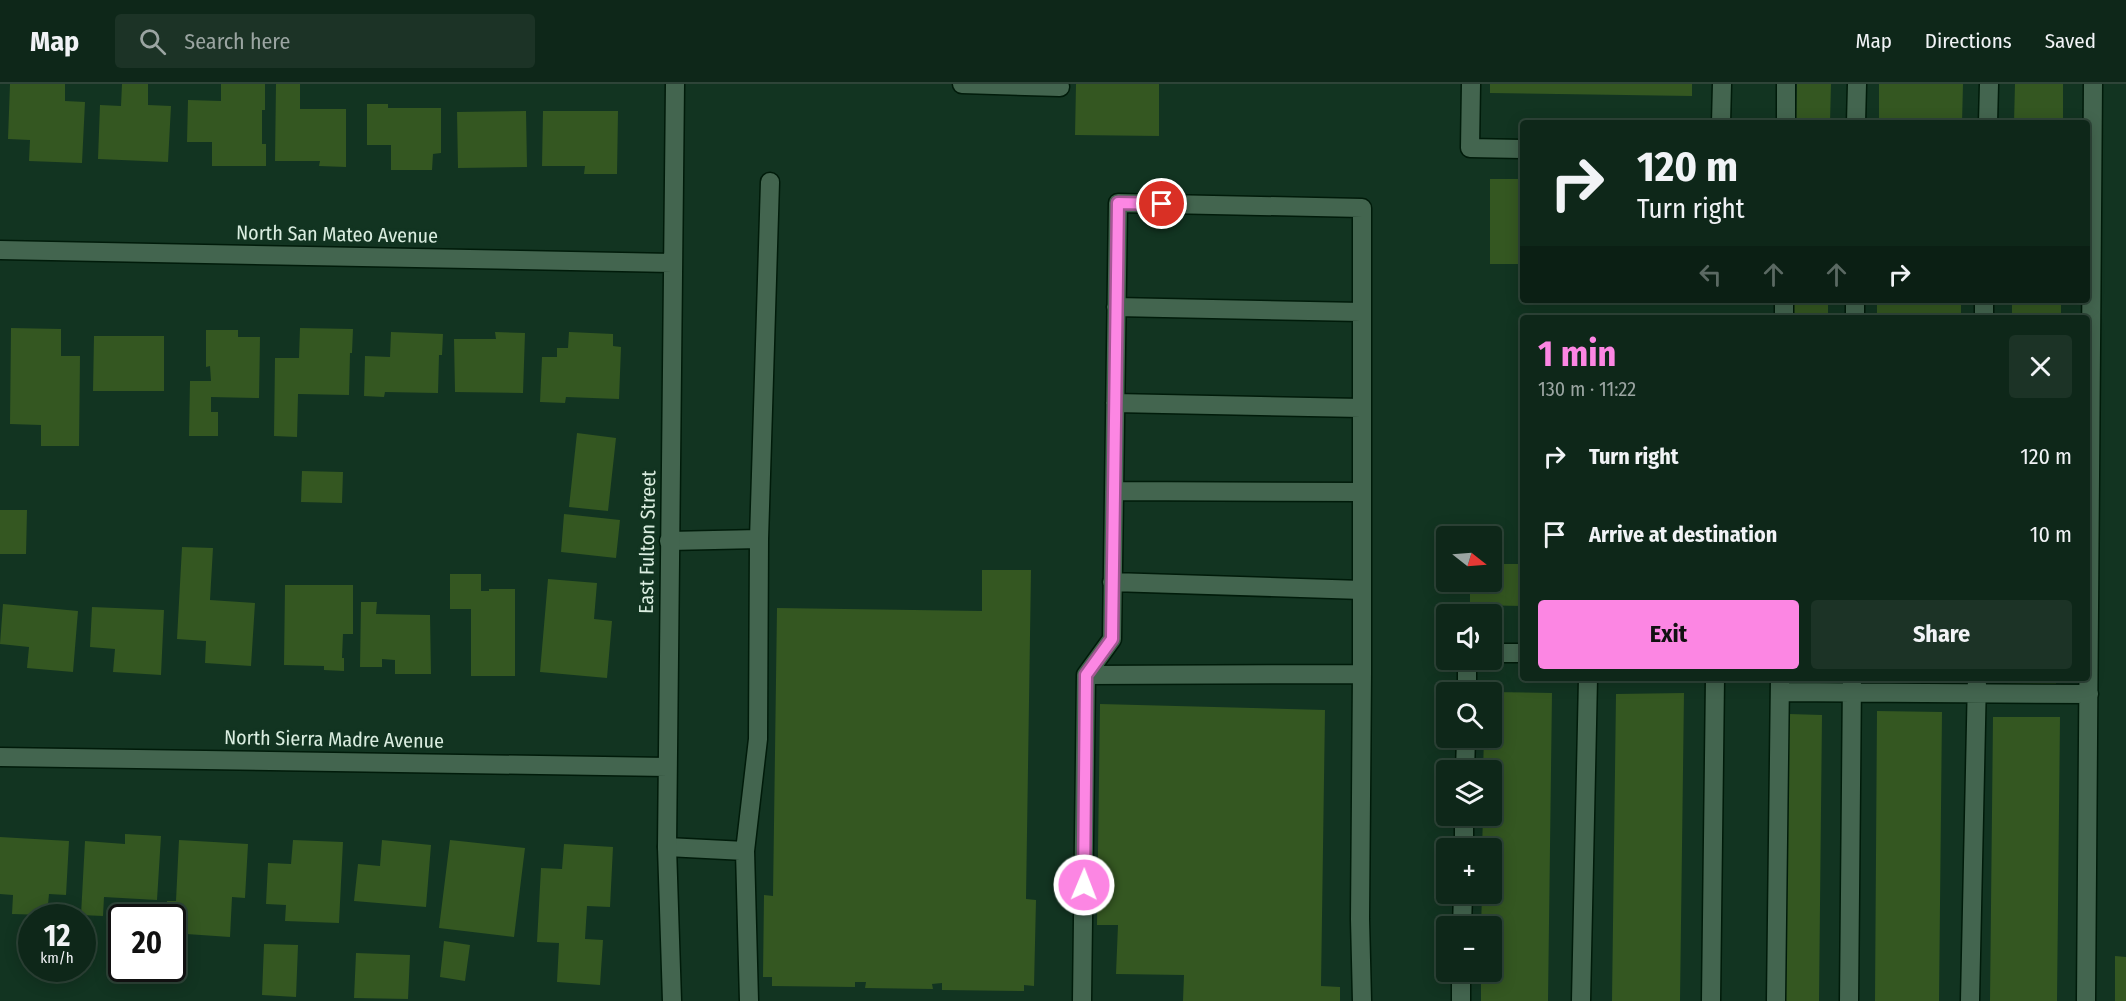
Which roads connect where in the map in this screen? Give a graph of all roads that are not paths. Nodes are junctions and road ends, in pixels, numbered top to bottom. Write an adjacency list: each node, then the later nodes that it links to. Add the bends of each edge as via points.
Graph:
1 (675, 84): 17 (street, East Fulton Street)
2 (962, 84): 9 (street)
3 (1471, 84): 14 (street, via 1470,148)
4 (1722, 84): 10 (street)
5 (1786, 84): 11 (street)
6 (1857, 84): 12 (street)
7 (1989, 84): 13 (street)
8 (2093, 84): 26 (street)
9 (1060, 87)
10 (1721, 120)
11 (1786, 120)
12 (1856, 120)
13 (1988, 120)
14 (1520, 149)
15 (770, 182): 24 (street)
16 (0, 250): 17 (street, North San Mateo Avenue)
17 (672, 263): 25 (street, East Fulton Street)
18 (1116, 307): 19 (street); 19 (street, via 1118,203 1152,203 1362,208); 20 (street)
19 (1361, 312): 21 (street)
20 (1115, 403): 21 (street); 22 (street)
21 (1361, 408): 23 (street)
22 (1114, 491): 23 (street); 27 (street)
23 (1362, 492): 28 (street)
24 (759, 539): 25 (street); 43 (street, via 758,739)
25 (669, 541): 41 (street, East Fulton Street)
26 (2090, 542)
27 (1112, 582): 28 (street); 32 (street, via 1112,639)
28 (1362, 590): 31 (street)
29 (1520, 652): 30 (street)
30 (1502, 653)
31 (1362, 674): 32 (street); 48 (street)
32 (1086, 675): 47 (street)
33 (1588, 681): 50 (street)
34 (1715, 681): 51 (street)
35 (2089, 681): 39 (street)
36 (1780, 685): 37 (street); 52 (street)
37 (1852, 685): 38 (street); 53 (street)
38 (1976, 686): 39 (street); 54 (street)
39 (2089, 694): 55 (street)
40 (0, 757): 41 (street, North Sierra Madre Avenue)
41 (667, 766): 42 (street, East Fulton Street)
42 (667, 847): 43 (street); 45 (street, East Fulton Street)
43 (745, 851): 46 (street)
44 (1461, 982): 49 (street)
45 (672, 1001)
46 (749, 1001)
47 (1082, 1001)
48 (1362, 1001)
49 (1461, 1001)
50 (1581, 1001)
51 (1712, 1001)
52 (1776, 1001)
53 (1849, 1001)
54 (1970, 1001)
55 (2086, 1001)

